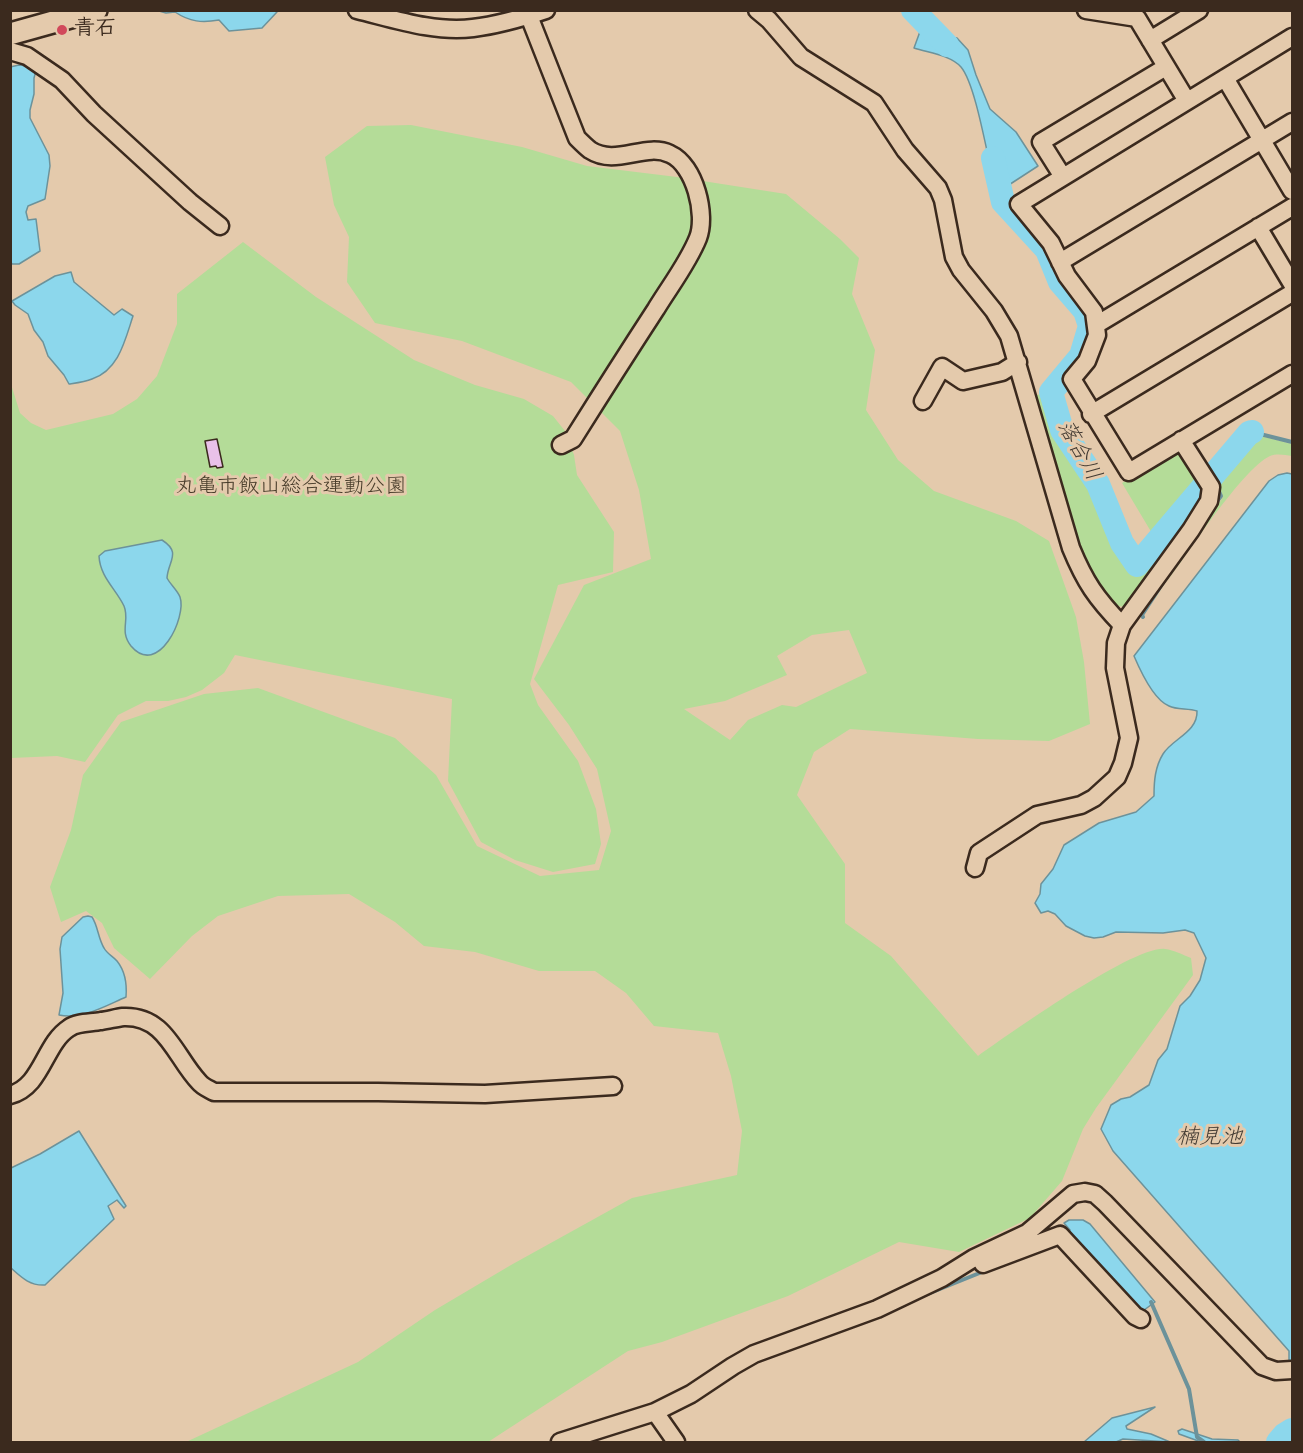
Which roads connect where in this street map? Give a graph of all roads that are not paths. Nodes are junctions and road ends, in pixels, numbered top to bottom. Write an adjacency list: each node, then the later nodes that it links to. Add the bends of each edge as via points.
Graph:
1 (96, 10): 8 (main road)
2 (357, 10): 7 (street, via 431,27 471,28)
3 (546, 10): 7 (street)
4 (757, 10): 26 (street, via 801,57 874,104 905,150 938,188 954,257 994,311)
5 (1086, 10): 10 (street, via 1137,18)
6 (1199, 10): 10 (street)
7 (529, 16): 31 (street, via 577,138 590,150 608,157 653,151 670,154 686,166 702,212 699,237 682,267 573,439)
8 (10, 34)
9 (1293, 37): 13 (street)
10 (1150, 40): 12 (street)
11 (10, 51): 20 (street, via 27,56 62,80 94,114)
12 (1166, 67): 14 (street); 17 (street, via 1041,142)
13 (1225, 78): 14 (street); 16 (street)
14 (1187, 101): 17 (street)
15 (1293, 122): 16 (street)
16 (1262, 140): 18 (street); 22 (street)
17 (1063, 177): 22 (street, via 1019,204 1051,243)
18 (1293, 191)
19 (1293, 207): 21 (street)
20 (220, 226)
21 (1258, 227): 23 (street); 25 (street)
22 (1060, 262): 25 (street, via 1094,312)
23 (1293, 284)
24 (1293, 293): 29 (street)
25 (1096, 325): 29 (street, via 1097,335 1087,361 1071,380)
26 (1018, 362): 28 (street, via 1002,372 963,381 942,367); 32 (street, via 1071,548 1091,590)
27 (1293, 374): 30 (street)
28 (923, 401)
29 (1091, 414): 30 (street, via 1129,472)
30 (1181, 440): 32 (street, via 1207,481 1209,501)
31 (561, 445)
32 (1122, 625): 33 (street, via 1114,654 1129,738 1117,777 1095,798 1081,805 1037,814 979,853)
33 (975, 868)
34 (613, 1086): 35 (street, via 485,1094 214,1092 200,1084 154,1023 124,1017 72,1026 63,1033 29,1084 20,1093)
35 (10, 1095)
36 (953, 1271): 37 (street, via 1060,1235); 38 (street, via 1027,1233 1074,1194 1095,1194 1256,1361 1269,1370); 39 (street, via 877,1309 754,1354)
37 (1141, 1319)
38 (1290, 1370)
39 (655, 1412): 40 (street); 41 (street)
40 (560, 1443)
41 (676, 1443)

